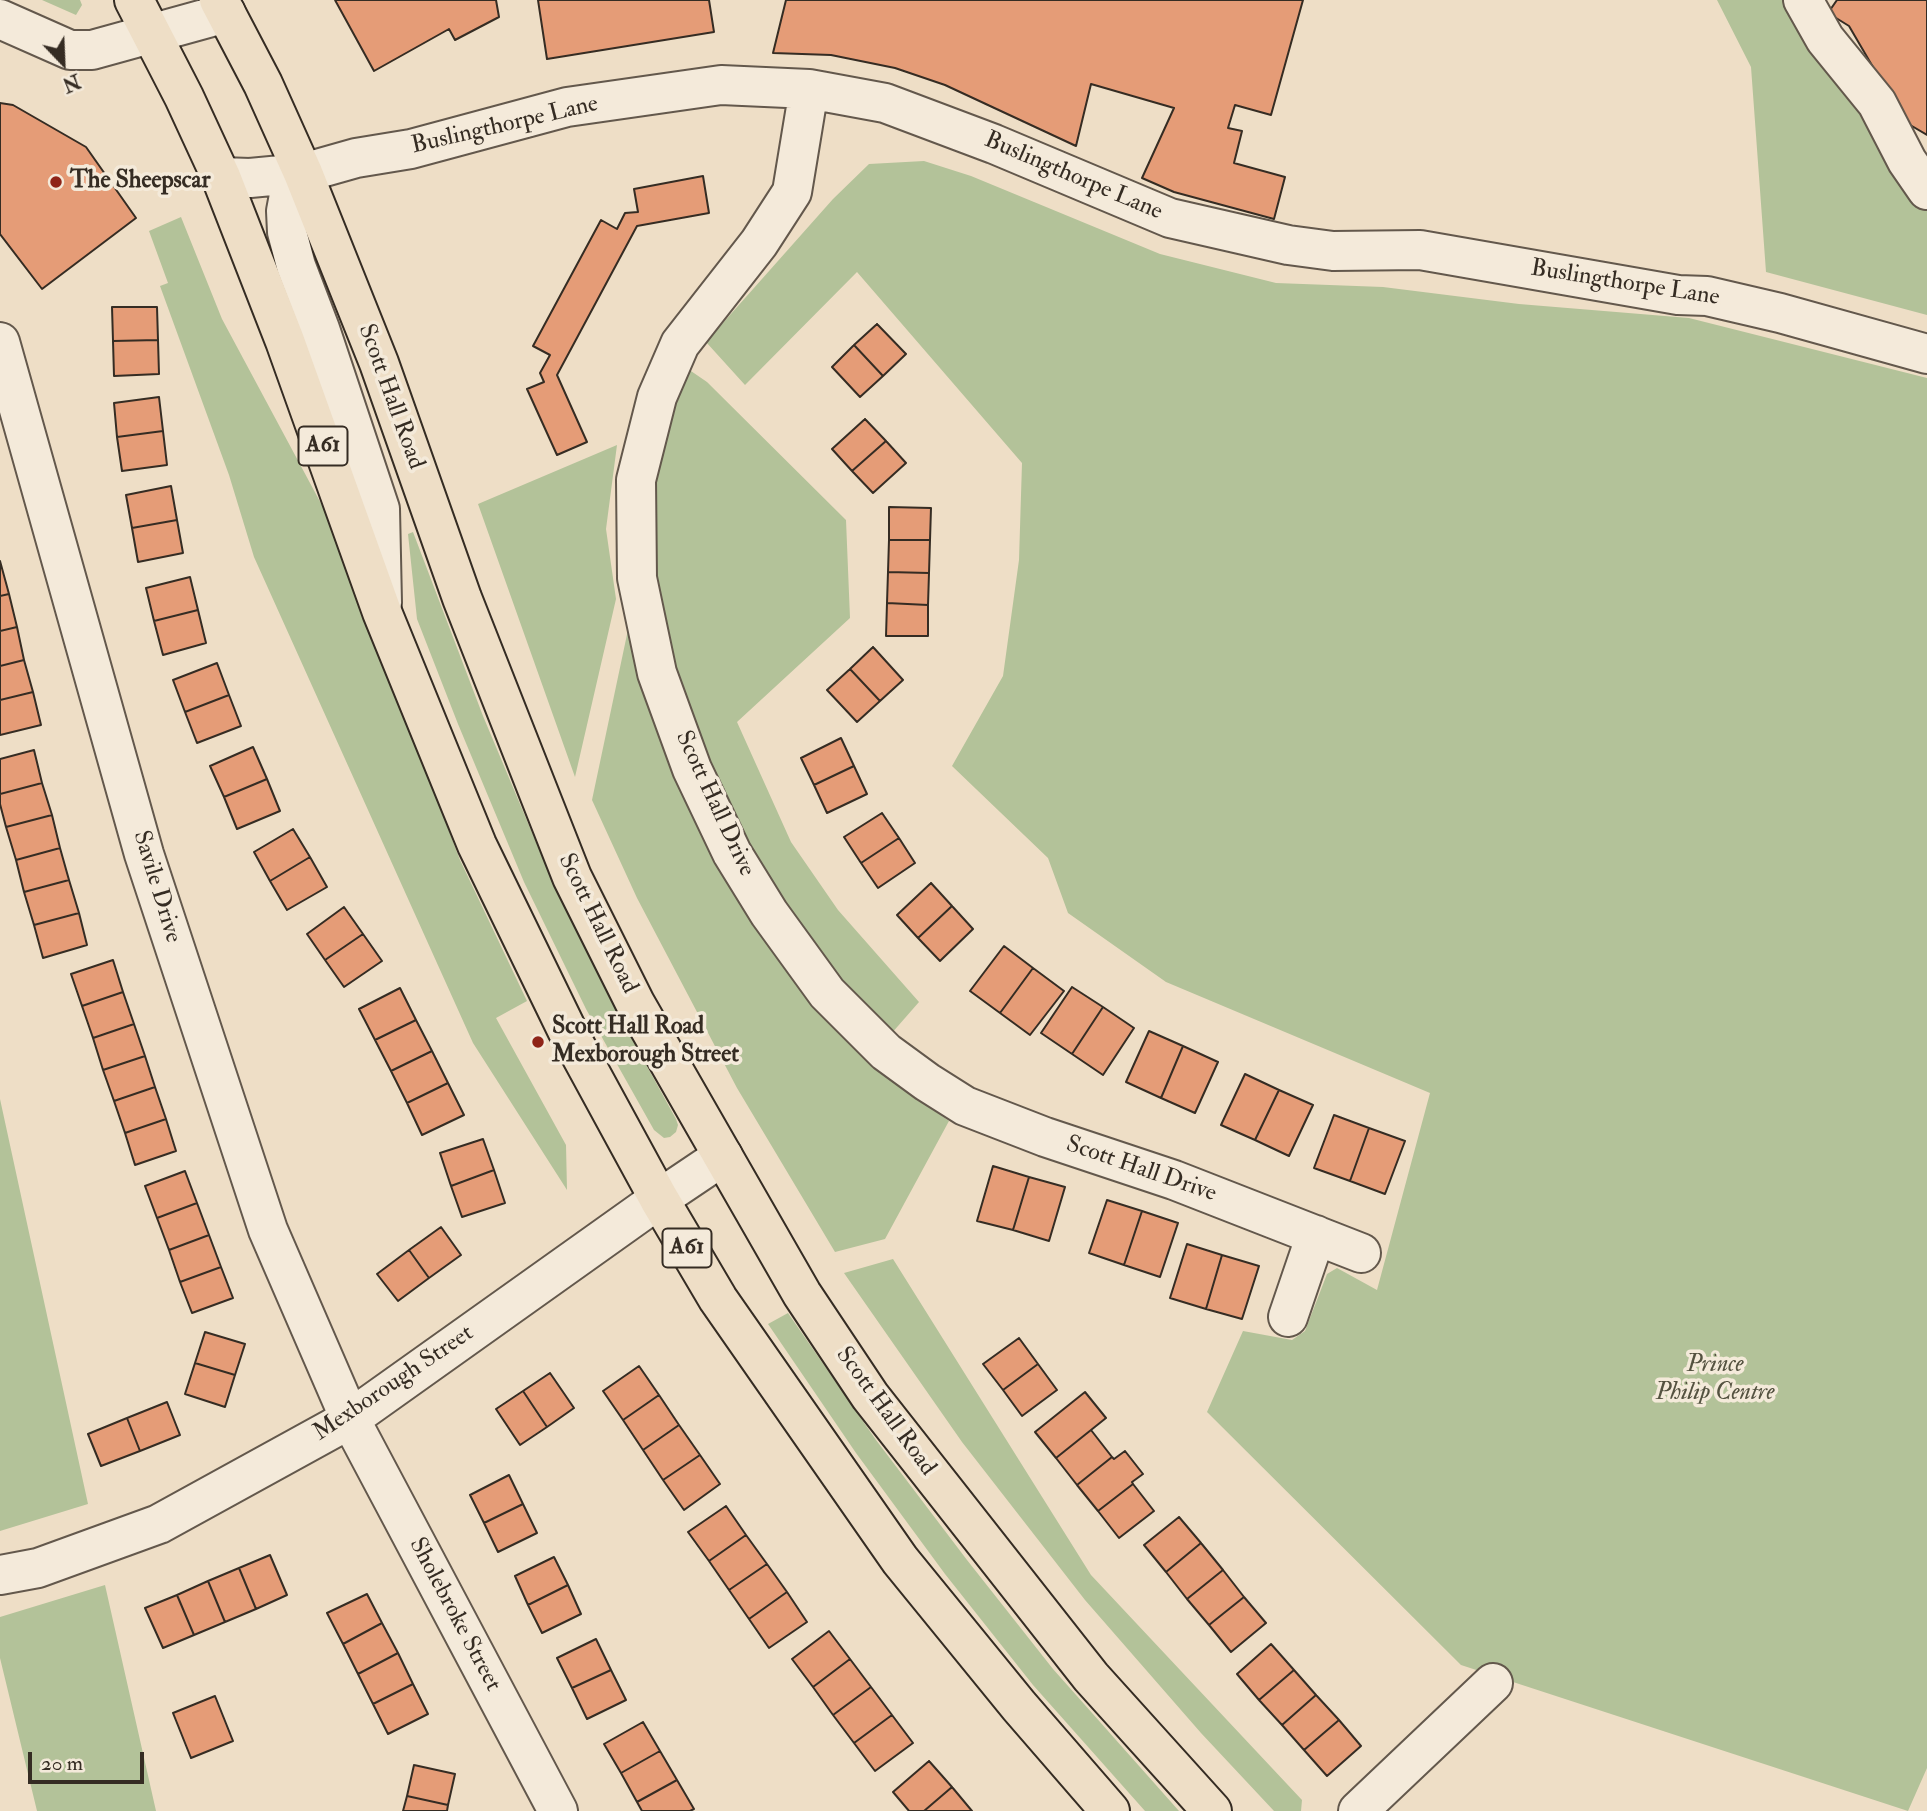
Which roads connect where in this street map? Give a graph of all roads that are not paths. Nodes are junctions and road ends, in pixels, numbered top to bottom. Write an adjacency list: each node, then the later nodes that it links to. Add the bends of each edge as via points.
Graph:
1 (1803, 0): 8 (street, via 1825,39 1877,103)
2 (222, 7): 3 (street); 6 (highway, Scott Hall Road)
3 (142, 16): 4 (street, via 92,50 70,50); 7 (highway, Scott Hall Road / A61)
4 (0, 19)
5 (809, 89): 6 (street, Buslingthorpe Lane, via 721,85 567,107); 10 (street, Buslingthorpe Lane, via 885,103 1170,218 1288,245 1333,251 1420,250 1678,295 1707,280 1780,313); 14 (street, Scott Hall Drive, via 792,192 759,243 680,344 657,397 636,480 636,578 657,673 692,769 732,853 769,913 827,993 886,1052 965,1106)
6 (303, 173): 7 (street, Buslingthorpe Lane); 11 (street, Scott Hall Road, via 289,195 287,232 380,509); 12 (highway, Scott Hall Road, via 572,877 635,1003)
7 (221, 177): 11 (highway, Scott Hall Road / A61)
8 (1927, 190)
9 (0, 342): 17 (street, Savile Drive, via 144,854 212,1065 268,1230)
10 (1927, 354)
11 (383, 612): 13 (highway, Scott Hall Road / A61, via 477,845 567,1030)
12 (723, 1156): 13 (street, Mexborough Street); 22 (highway, Scott Hall Road, via 802,1294 870,1396 1091,1677)
13 (659, 1199): 17 (street, Mexborough Street); 21 (highway, Scott Hall Road / A61, via 718,1299 900,1560)
14 (1316, 1235): 15 (street, Scott Hall Drive); 16 (street)
15 (1361, 1253)
16 (1288, 1317)
17 (350, 1419): 18 (street, Mexborough Street, via 159,1524 38,1568); 20 (street, Sholebroke Street)
18 (0, 1575)
19 (1493, 1683): 23 (street)
20 (558, 1811)
21 (1110, 1811)
22 (1212, 1811)
23 (1357, 1811)

